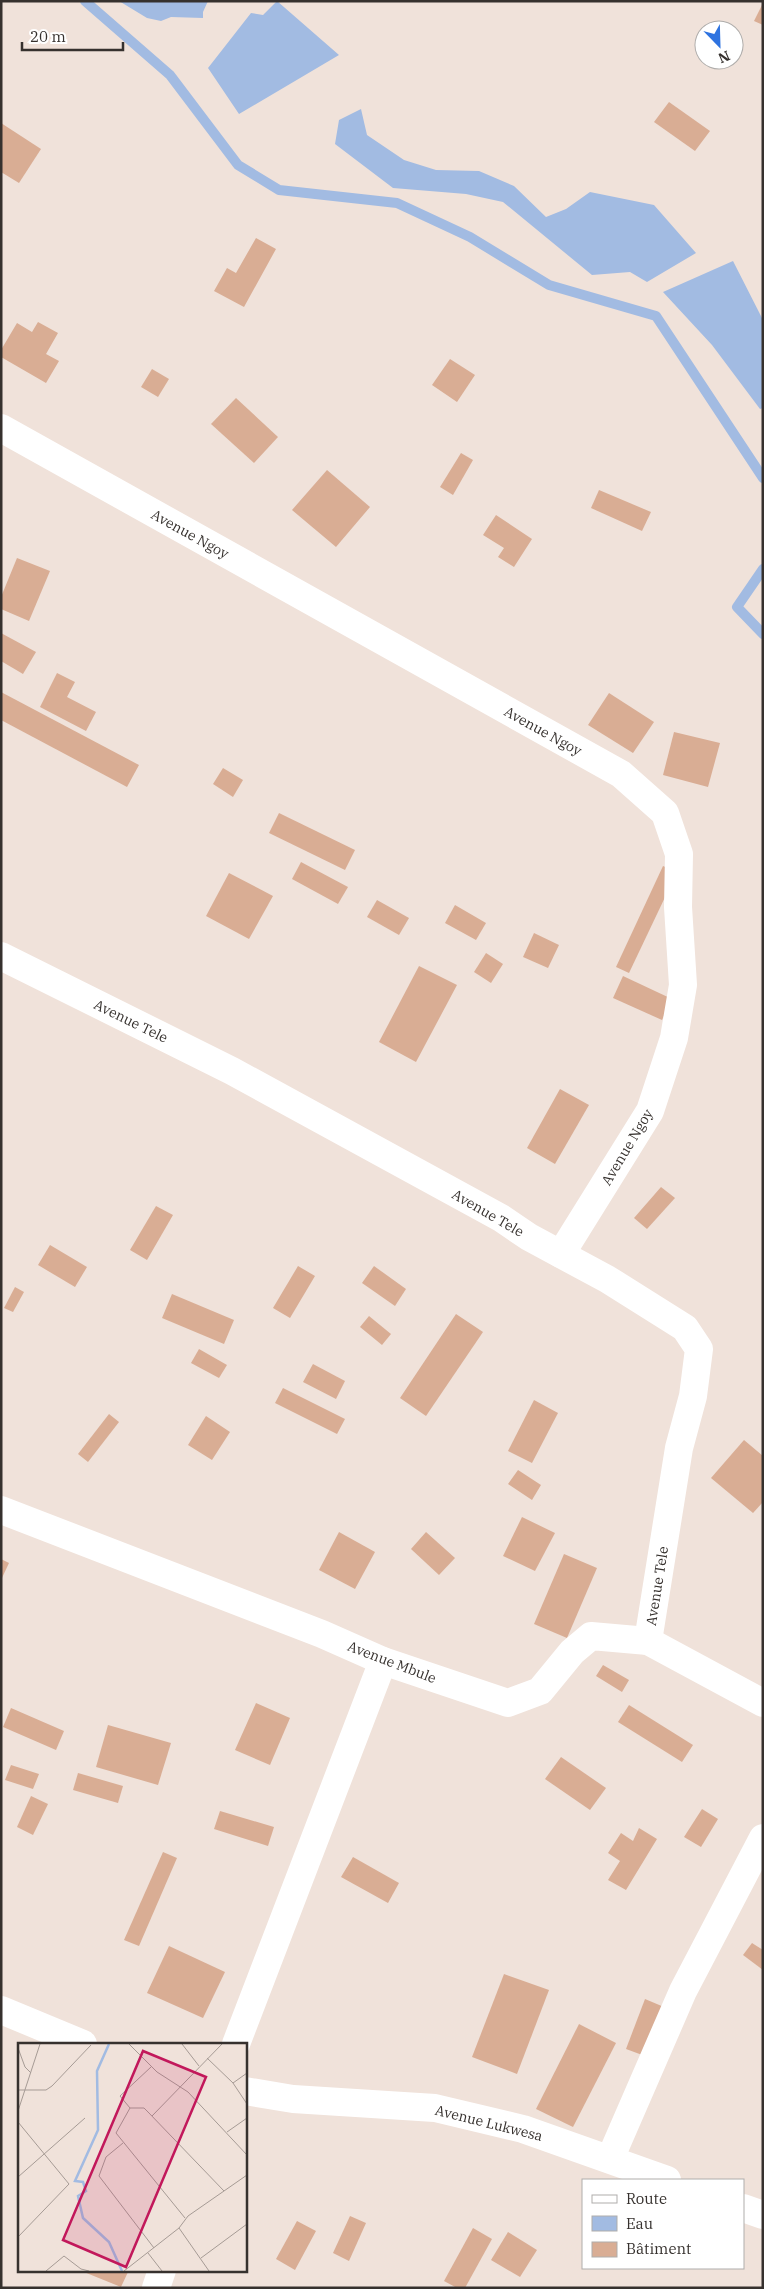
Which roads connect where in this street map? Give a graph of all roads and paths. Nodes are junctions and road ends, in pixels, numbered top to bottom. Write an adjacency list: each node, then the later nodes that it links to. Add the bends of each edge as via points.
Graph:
1 (1, 428): 3 (street, Avenue Ngoy, via 620,774 665,813 679,854 678,907 683,985 674,1038 650,1111)
2 (1, 956): 3 (street, Avenue Tele, via 232,1071)
3 (561, 1254): 5 (street, Avenue Tele, via 685,1328 699,1349 693,1396 679,1448)
4 (1, 1510): 6 (street, Avenue Mbule, via 322,1634)
5 (648, 1641): 6 (street, Avenue Mbule, via 591,1636 572,1652 540,1691 508,1703); 7 (street, Avenue Mbule)
6 (383, 1661): 11 (street)
7 (763, 1703)
8 (763, 1838): 13 (street, via 683,1991)
9 (1, 2010): 10 (street)
10 (81, 2043)
11 (236, 2043)
12 (246, 2091): 13 (street, Avenue Lukwesa, via 293,2099 436,2108 523,2129)
13 (610, 2159): 14 (street, Avenue Lukwesa)
14 (664, 2179)
15 (744, 2208): 16 (street)
16 (763, 2215)
17 (161, 2272): 18 (street)
18 (156, 2288)

